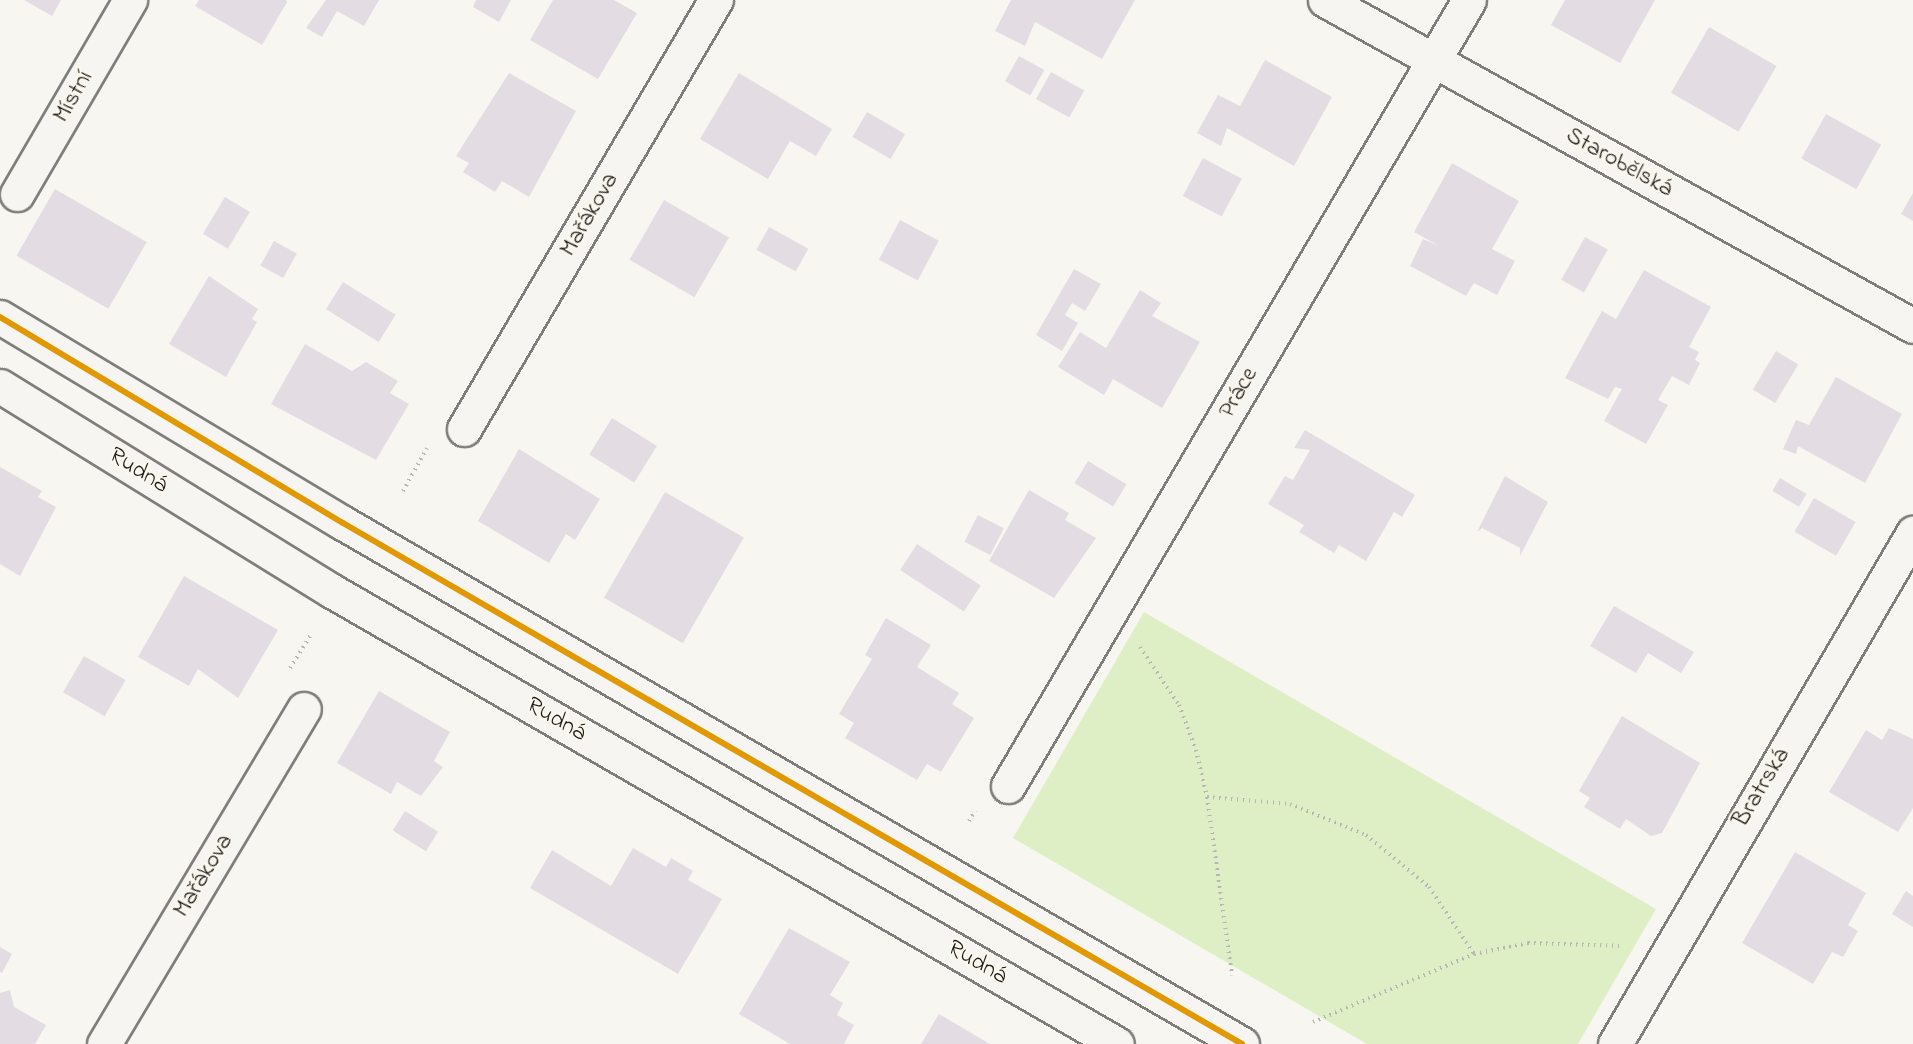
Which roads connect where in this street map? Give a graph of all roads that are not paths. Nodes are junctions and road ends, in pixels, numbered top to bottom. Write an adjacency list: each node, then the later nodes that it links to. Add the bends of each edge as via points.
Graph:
1 (130, 0): 6 (main road, Místní)
2 (716, 0): 10 (main road, Mařákova)
3 (1325, 0): 5 (main road, Starobělská)
4 (1469, 0): 5 (main road, Práce)
5 (1434, 60): 8 (main road, Starobělská); 13 (main road, Práce)
6 (17, 194)
7 (0, 317): 16 (main road, via 343,523)
8 (1913, 326)
9 (0, 386): 15 (main road, Rudná, via 332,591)
10 (464, 429)
11 (1913, 533): 17 (main road, Bratrská)
12 (304, 709): 14 (main road, Mařákova)
13 (1008, 786)
14 (104, 1044)
15 (1117, 1044)
16 (1242, 1044)
17 (1615, 1044)

